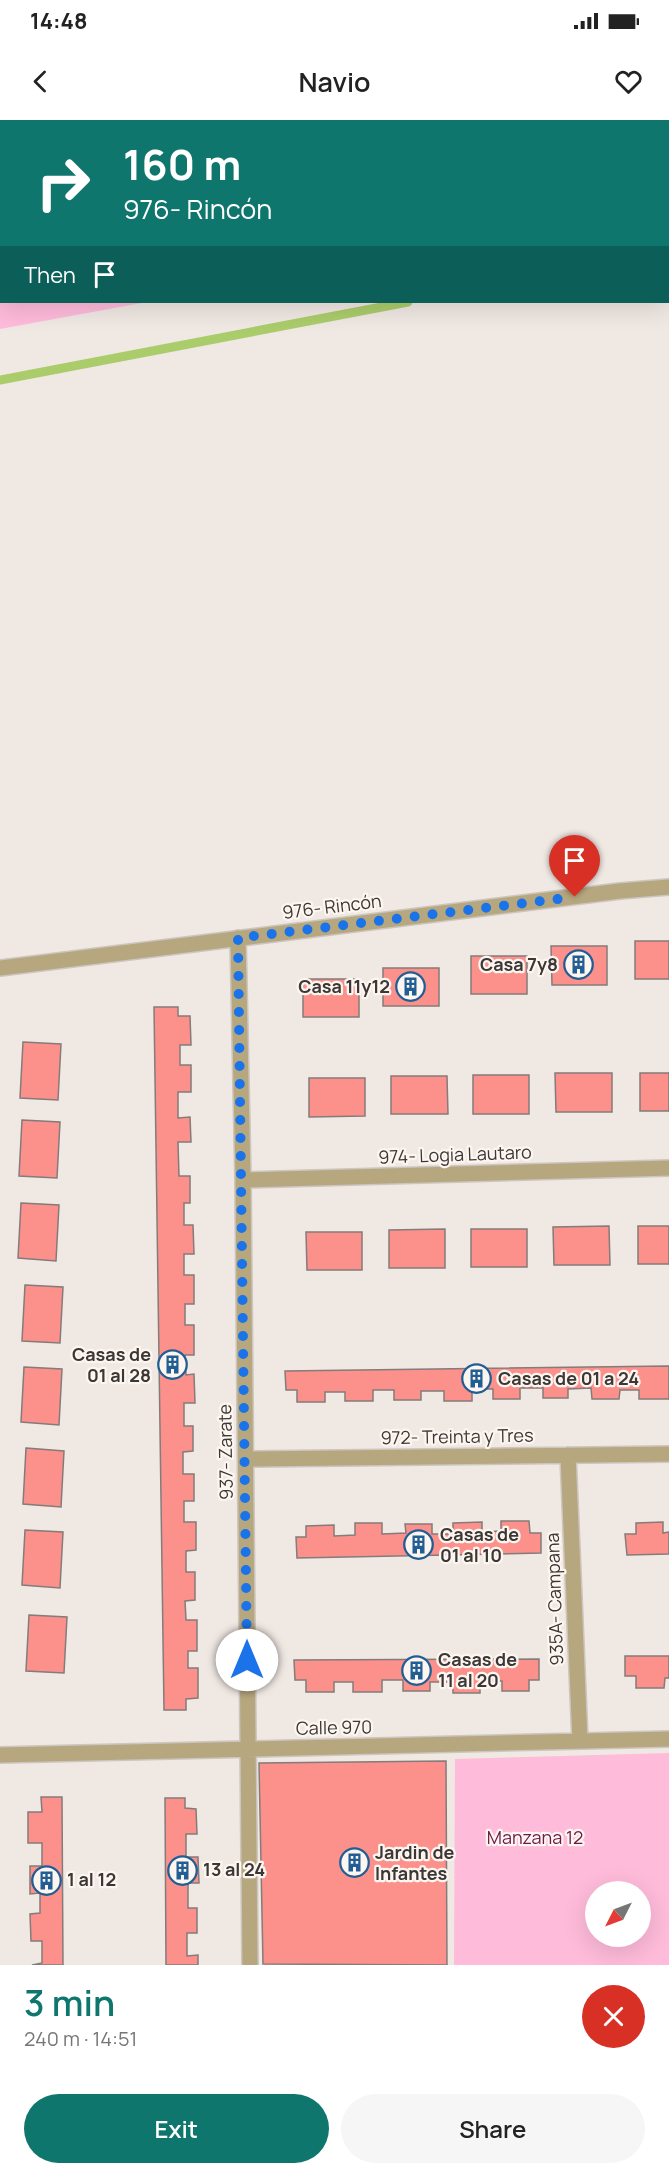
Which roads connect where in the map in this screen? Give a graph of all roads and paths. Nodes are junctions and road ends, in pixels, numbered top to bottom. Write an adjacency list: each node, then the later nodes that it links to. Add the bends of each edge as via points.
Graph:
1 (669, 887): 2 (street, 976- Rincón)
2 (238, 938): 3 (street, 976- Rincón); 5 (street, 937- Zarate)
3 (0, 968)
4 (669, 1168): 5 (street, 974- Logia Lautaro)
5 (243, 1180): 8 (street, 937- Zarate)
6 (669, 1454): 7 (street, 972- Treinta y Tres)
7 (568, 1455): 8 (street, 972- Treinta y Tres); 10 (street, 935A- Campana)
8 (246, 1458): 11 (street, 937- Zarate)
9 (669, 1739): 10 (street, Calle 970)
10 (580, 1742): 11 (street, Calle 970)
11 (248, 1750): 12 (street, Calle 970); 13 (street, 937- Zarate)
12 (0, 1755)
13 (250, 1965)

